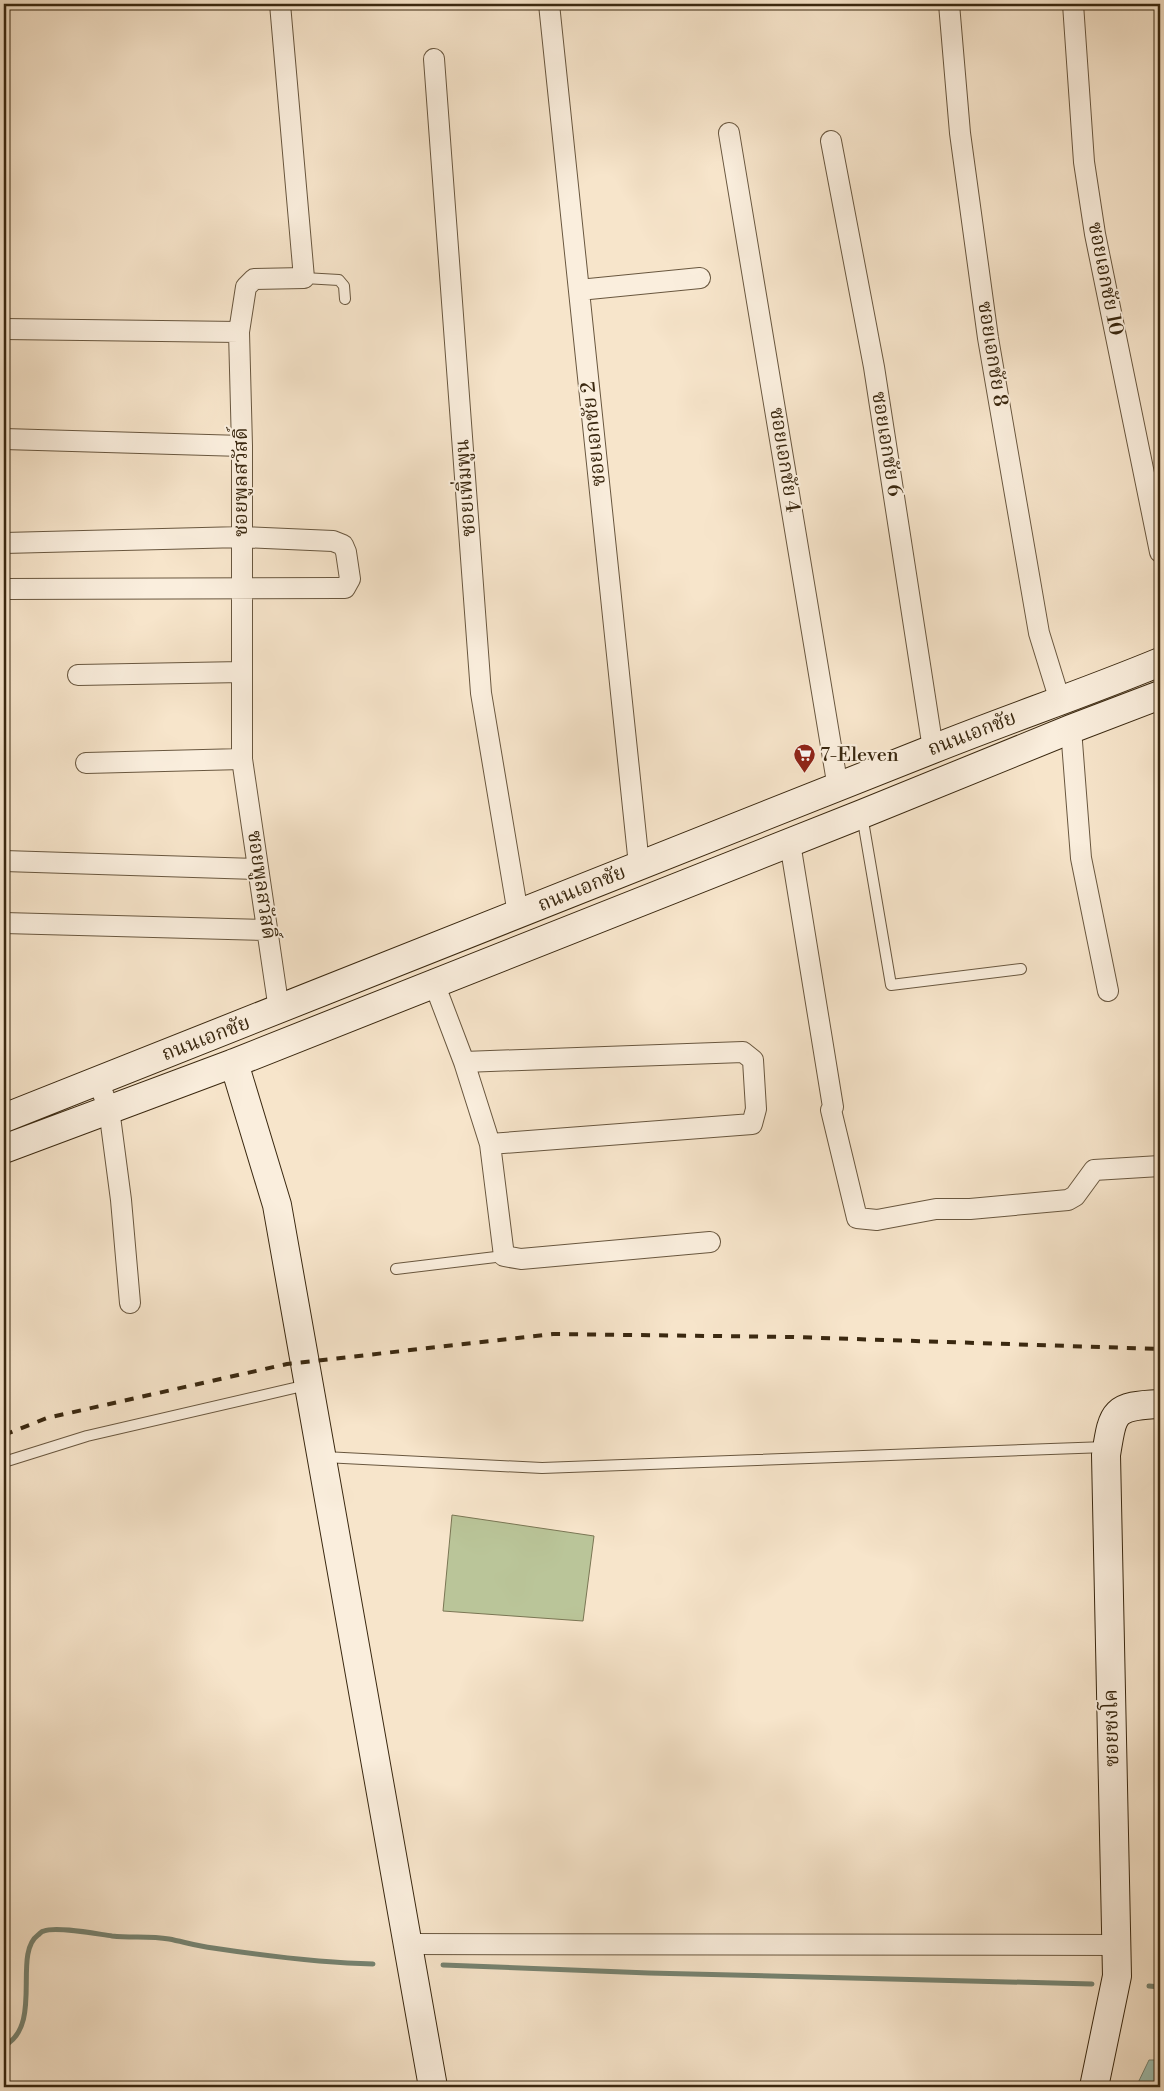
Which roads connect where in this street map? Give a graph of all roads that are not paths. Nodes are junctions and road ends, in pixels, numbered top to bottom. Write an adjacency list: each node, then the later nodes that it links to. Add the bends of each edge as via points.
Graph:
1 (280, 4): 8 (street)
2 (549, 4): 10 (street, ซอยเอกชัย 2)
3 (949, 4): 25 (street, ซอยเอกชัย 8, via 960,133 988,338 1039,633)
4 (1072, 4): 18 (street, ซอยเอกชัย 10, via 1084,162 1095,234)
5 (434, 59): 36 (street, ซอยเพิ่มพูน, via 482,693)
6 (730, 133): 30 (street, ซอยเอกชัย 4)
7 (831, 141): 27 (street, ซอยเอกชัย 6, via 874,367)
8 (304, 278): 11 (lane, via 339,280 344,286); 13 (street, ซอยพูลสวัสดิ์, via 254,279 246,288)
9 (700, 278): 10 (street)
10 (579, 290): 34 (street, ซอยเอกชัย 2)
11 (345, 299)
12 (4, 329): 13 (street)
13 (238, 332): 15 (street, ซอยพูลสวัสดิ์)
14 (4, 439): 15 (street)
15 (242, 446): 16 (street, ซอยพูลสวัสดิ์)
16 (242, 538): 17 (street); 19 (street, ซอยพูลสวัสดิ์); 19 (street, via 333,541 343,545 350,579 345,588)
17 (4, 543)
18 (1160, 552)
19 (242, 588): 20 (street); 22 (street, ซอยพูลสวัสดิ์)
20 (4, 589)
21 (1160, 662): 25 (main road, ถนนเอกชัย)
22 (242, 672): 23 (street); 28 (street, ซอยพูลสวัสดิ์)
23 (78, 675)
24 (1160, 695): 26 (main road, ถนนเอกชัย)
25 (1060, 701): 27 (main road, ถนนเอกชัย)
26 (1071, 729): 31 (main road, ถนนเอกชัย); 41 (street, via 1081,858)
27 (933, 748): 30 (main road, ถนนเอกชัย)
28 (242, 759): 29 (street); 35 (street, ซอยพูลสวัสดิ์)
29 (86, 763)
30 (838, 788): 34 (main road, ถนนเอกชัย)
31 (862, 814): 32 (main road, ถนนเอกชัย); 39 (lane, via 891,986)
32 (790, 842): 40 (main road, ถนนเอกชัย); 50 (street, via 831,1110 857,1218 877,1220 936,1209 1068,1200 1075,1196 1094,1170)
33 (4, 861): 35 (street)
34 (640, 865): 36 (main road, ถนนเอกชัย)
35 (258, 869): 38 (street, ซอยพูลสวัสดิ์)
36 (518, 914): 42 (main road, ถนนเอกชัย)
37 (4, 923): 38 (street)
38 (267, 930): 42 (street, ซอยพูลสวัสดิ์)
39 (1021, 969)
40 (434, 983): 43 (street); 44 (main road, ถนนเอกชัย)
41 (1108, 991)
42 (279, 1010): 45 (main road, ถนนเอกชัย)
43 (464, 1062): 48 (street); 48 (street, via 743,1052 752,1060 756,1109 752,1124)
44 (234, 1063): 46 (main road, ถนนเอกชัย); 55 (main road, via 277,1205)
45 (98, 1081): 46 (street); 47 (main road, ถนนเอกชัย)
46 (109, 1109): 49 (main road, ถนนเอกชัย); 54 (street)
47 (4, 1118)
48 (490, 1144): 52 (street)
49 (4, 1150)
50 (1160, 1166)
51 (710, 1242): 52 (street, via 521,1259)
52 (504, 1256): 53 (lane)
53 (396, 1269)
54 (130, 1303)
55 (310, 1384): 58 (main road); 59 (lane, via 88,1436)
56 (1160, 1404): 57 (main road, ซอยชงโค, via 1125,1408 1112,1421)
57 (1108, 1447): 58 (lane, via 542,1468); 61 (main road, ซอยชงโค)
58 (323, 1457): 60 (main road)
59 (4, 1462)
60 (408, 1944): 61 (street); 62 (main road)
61 (1116, 1945): 63 (main road, ซอยชงโค, via 1117,1976)
62 (433, 2087)
63 (1094, 2087)

